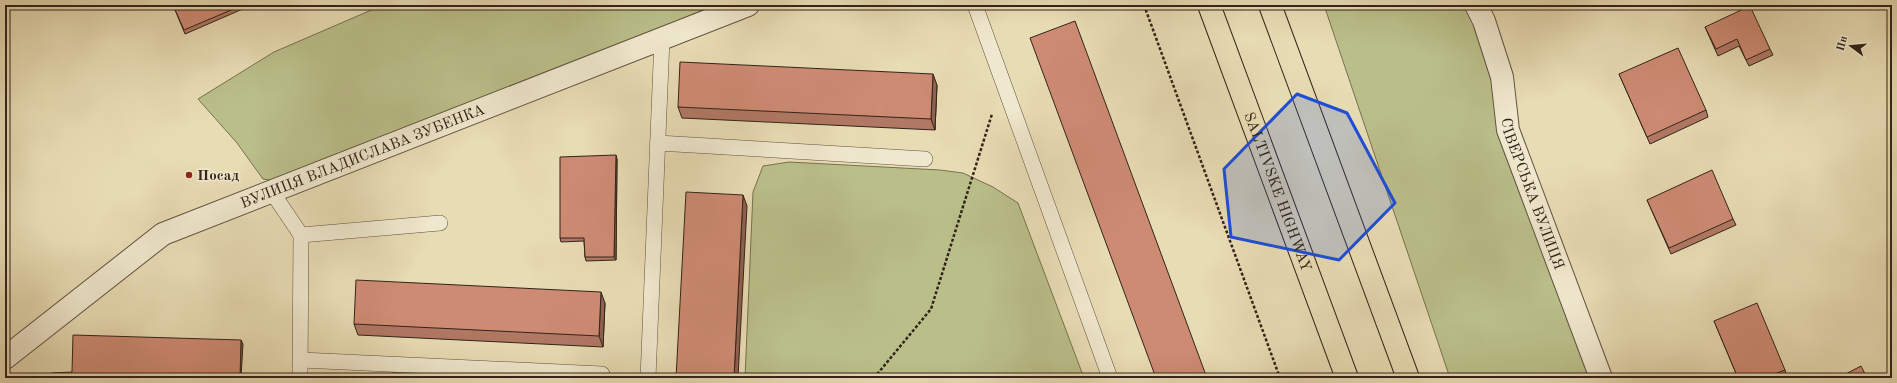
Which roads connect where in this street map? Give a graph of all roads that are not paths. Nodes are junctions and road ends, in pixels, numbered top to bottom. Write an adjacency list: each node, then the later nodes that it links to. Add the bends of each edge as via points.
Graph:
1 (748, 5): 6 (street, ВУЛИЦЯ ВЛАДИСЛАВА ЗУБЕНКА)
2 (974, 5): 17 (lane)
3 (1209, 5): 18 (main road, SALTIVSKE HIGHWAY)
4 (1270, 5): 19 (main road)
5 (1476, 5): 20 (street, СІВЕРСЬКА ВУЛИЦЯ, via 1484,21 1502,77 1508,130)
6 (662, 39): 7 (lane); 9 (street, ВУЛИЦЯ ВЛАДИСЛАВА ЗУБЕНКА)
7 (658, 143): 8 (lane); 16 (lane)
8 (925, 159)
9 (272, 192): 11 (lane); 12 (street, ВУЛИЦЯ ВЛАДИСЛАВА ЗУБЕНКА, via 163,234)
10 (440, 223): 11 (lane)
11 (301, 235): 13 (lane)
12 (5, 358)
13 (301, 360): 14 (lane); 15 (lane)
14 (602, 374)
15 (300, 378)
16 (648, 378)
17 (1110, 378)
18 (1346, 378)
19 (1408, 378)
20 (1601, 378)

